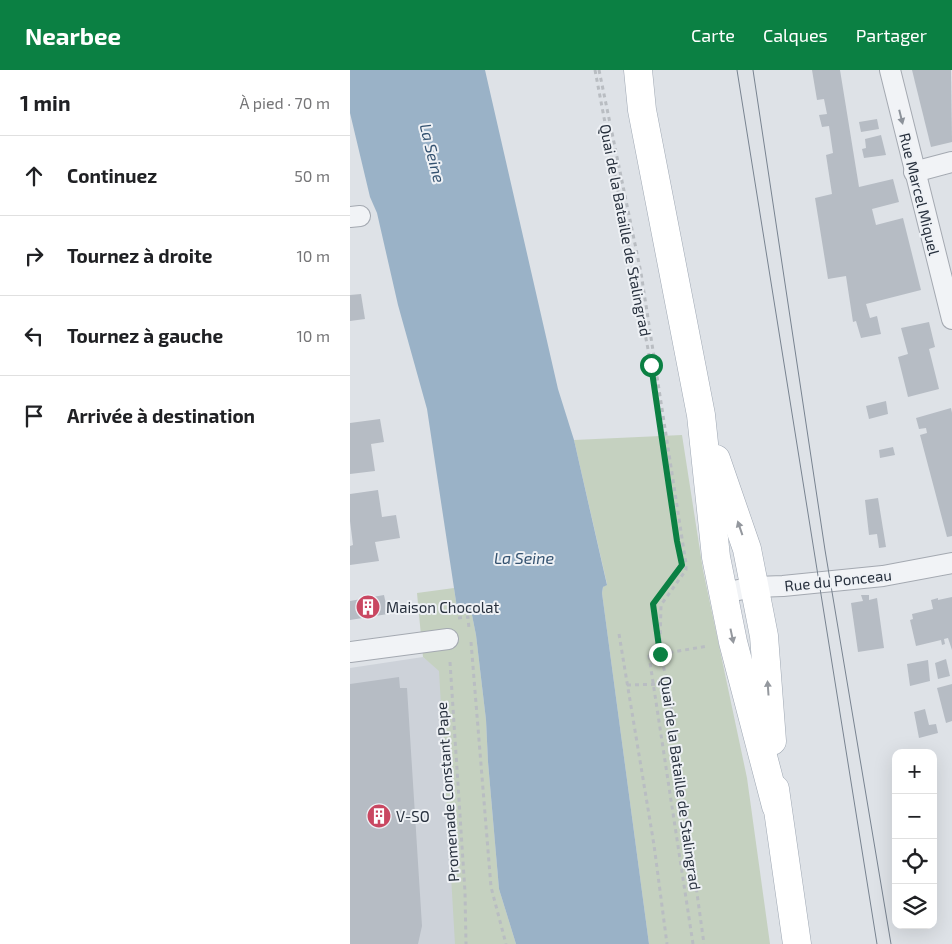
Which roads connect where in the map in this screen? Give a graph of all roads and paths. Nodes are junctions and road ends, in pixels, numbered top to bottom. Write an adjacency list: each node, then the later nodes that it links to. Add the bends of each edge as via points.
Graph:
1 (595, 70): 20 (path, Quai de la Bataille de Stalingrad, via 651,365 682,565 653,604)
2 (600, 70): 20 (path, via 641,273 686,564 686,570 661,605)
3 (630, 70): 6 (main road)
4 (638, 70): 6 (main road)
5 (890, 70): 8 (street, Rue Marcel Miquel, one-way to 8)
6 (642, 110): 11 (main road)
7 (952, 162): 8 (street)
8 (914, 172): 9 (street, Rue Marcel Miquel)
9 (949, 294): 10 (street, Rue Marcel Miquel)
10 (952, 319)
11 (701, 415): 13 (main road, one-way to 11, via 747,549); 14 (main road, via 716,557)
12 (952, 563): 13 (street, Rue du Ponceau, via 883,576)
13 (754, 587): 14 (street, Rue du Ponceau); 24 (main road, one-way to 13, via 764,636)
14 (724, 594): 24 (main road, one-way to 24, via 733,642)
15 (468, 617): 26 (path, via 491,887)
16 (619, 634): 23 (path)
17 (448, 639): 19 (street); 25 (path, Promenade Constant Pape)
18 (715, 645): 20 (path)
19 (350, 652)
20 (660, 654): 21 (path, via 649,656); 22 (path, Quai de la Bataille de Stalingrad)
21 (654, 684): 22 (path); 23 (path); 28 (path)
22 (668, 684): 29 (path, Quai de la Bataille de Stalingrad)
23 (627, 685): 27 (path)
24 (776, 806): 30 (main road)
25 (466, 944)
26 (506, 944)
27 (667, 944)
28 (693, 944)
29 (704, 944)
30 (797, 944)

